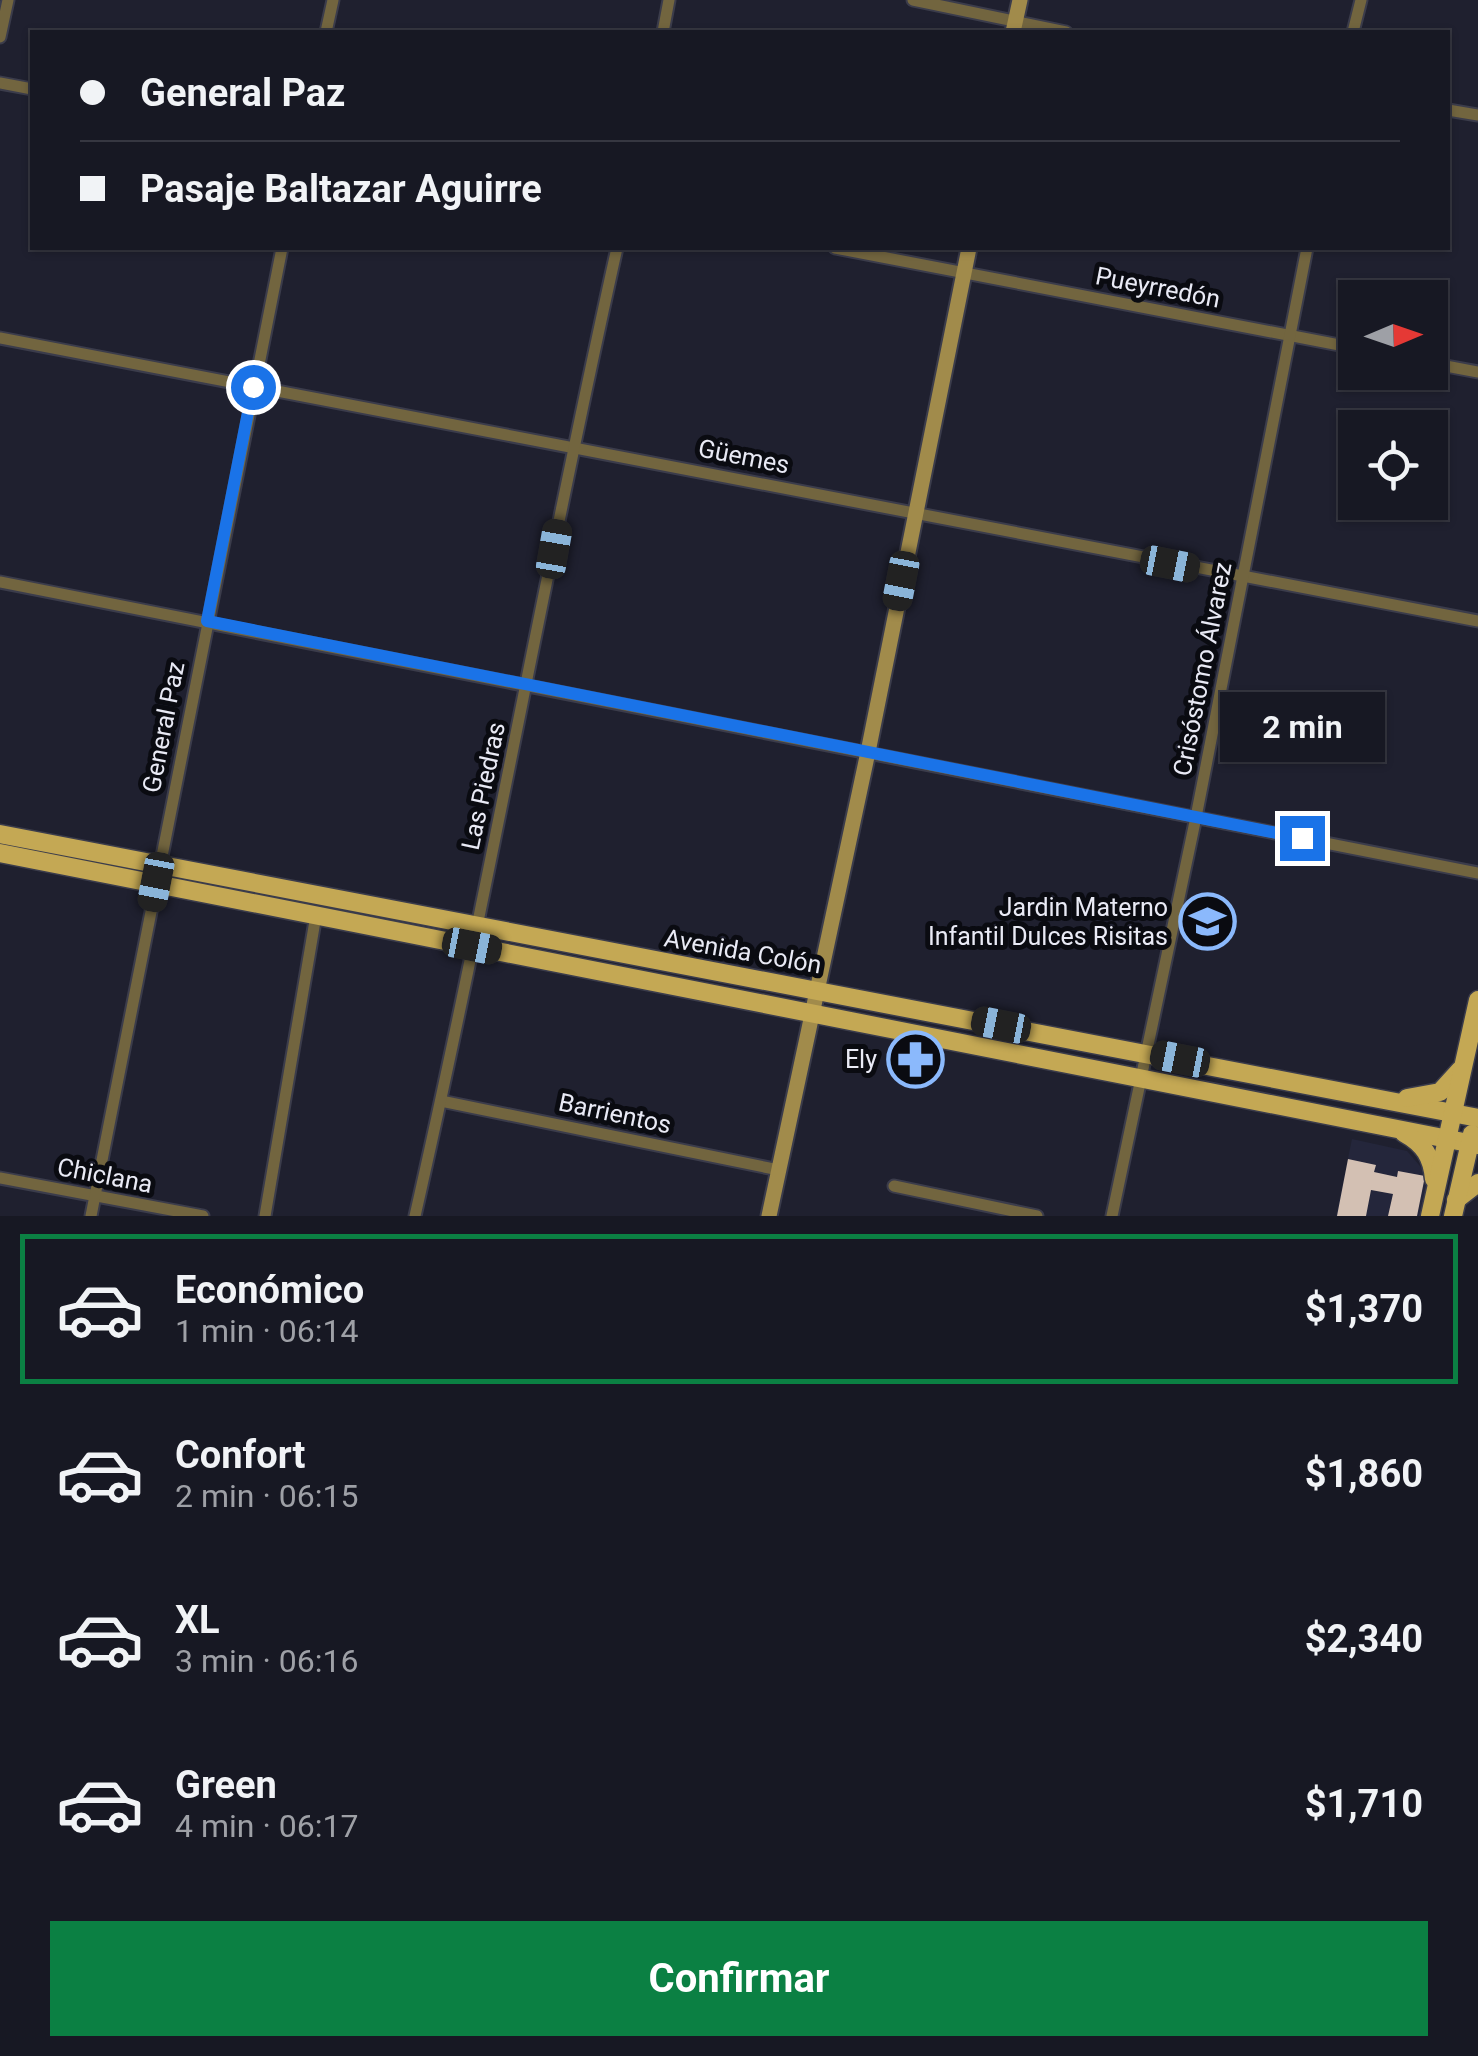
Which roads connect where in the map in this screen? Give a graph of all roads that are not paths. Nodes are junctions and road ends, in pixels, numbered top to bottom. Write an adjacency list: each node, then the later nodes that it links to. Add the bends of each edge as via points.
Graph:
1 (8, 0): 12 (street)
2 (333, 0): 8 (street)
3 (669, 0): 9 (street)
4 (913, 0): 7 (street)
5 (1020, 0): 7 (street)
6 (1360, 0): 11 (street)
7 (1014, 27): 10 (street)
8 (326, 30)
9 (662, 30)
10 (1045, 30)
11 (1353, 30)
12 (0, 37)
13 (0, 83): 14 (street)
14 (30, 89)
15 (1450, 110): 16 (street)
16 (1478, 115)
17 (282, 250): 28 (street, General Paz)
18 (618, 250): 29 (street, Las Piedras)
19 (846, 250): 22 (street, Pueyrredón)
20 (969, 250): 22 (street)
21 (1307, 250): 23 (street, Crisóstomo Álvarez)
22 (964, 272): 23 (street, Pueyrredón); 30 (street)
23 (1289, 336): 25 (street, Pueyrredón); 31 (street, Crisóstomo Álvarez)
24 (0, 338): 28 (street, Güemes)
25 (1338, 345)
26 (1448, 366): 27 (street)
27 (1478, 372)
28 (253, 387): 29 (street, Güemes); 33 (street, General Paz)
29 (573, 446): 30 (street, Güemes); 35 (street, Las Piedras)
30 (914, 513): 31 (street, Güemes); 36 (street)
31 (1244, 579): 34 (street, Güemes); 37 (street, Crisóstomo Álvarez)
32 (0, 582): 33 (street)
33 (207, 621): 35 (street); 40 (street, General Paz)
34 (1478, 622)
35 (528, 686): 36 (street); 43 (street, Las Piedras)
36 (868, 752): 37 (street); 45 (street)
37 (1196, 817): 41 (street); 48 (street, Crisóstomo Álvarez)
38 (0, 834): 40 (main road, Avenida Colón)
39 (0, 853): 40 (main road, Avenida Colón)
40 (158, 874): 42 (main road, Avenida Colón); 43 (main road, Avenida Colón); 63 (street, General Paz)
41 (1478, 874)
42 (316, 915): 44 (main road, Avenida Colón); 67 (street)
43 (476, 927): 44 (street, Las Piedras); 45 (main road, Avenida Colón)
44 (472, 946): 47 (main road, Avenida Colón); 52 (street, Las Piedras)
45 (818, 990): 47 (street); 48 (main road, Avenida Colón)
46 (1478, 1000): 49 (main road)
47 (814, 1013): 50 (main road, Avenida Colón); 58 (street)
48 (1147, 1053): 50 (street, Crisóstomo Álvarez); 51 (main road, Avenida Colón)
49 (1466, 1061): 51 (main road, via 1440,1092); 53 (main road)
50 (1142, 1078): 55 (main road, Avenida Colón); 71 (street, Crisóstomo Álvarez)
51 (1383, 1098): 53 (main road, Avenida Colón)
52 (442, 1101): 58 (street, Barrientos); 68 (street, Las Piedras)
53 (1453, 1113): 54 (main road, Avenida Colón); 56 (main road)
54 (1477, 1114): 57 (main road)
55 (1392, 1126): 56 (main road, Avenida Colón); 62 (main road, via 1423,1145)
56 (1447, 1139): 57 (main road, Avenida Colón); 62 (main road)
57 (1474, 1144): 64 (main road)
58 (779, 1170): 69 (street)
59 (0, 1178): 63 (street, Chiclana)
60 (1478, 1183): 64 (main road)
61 (894, 1186): 70 (street)
62 (1434, 1195): 72 (main road)
63 (96, 1196): 65 (street, General Paz); 66 (street, Chiclana)
64 (1455, 1208)
65 (91, 1216)
66 (202, 1216)
67 (265, 1216)
68 (415, 1216)
69 (770, 1216)
70 (1036, 1216)
71 (1112, 1216)
72 (1430, 1216)

